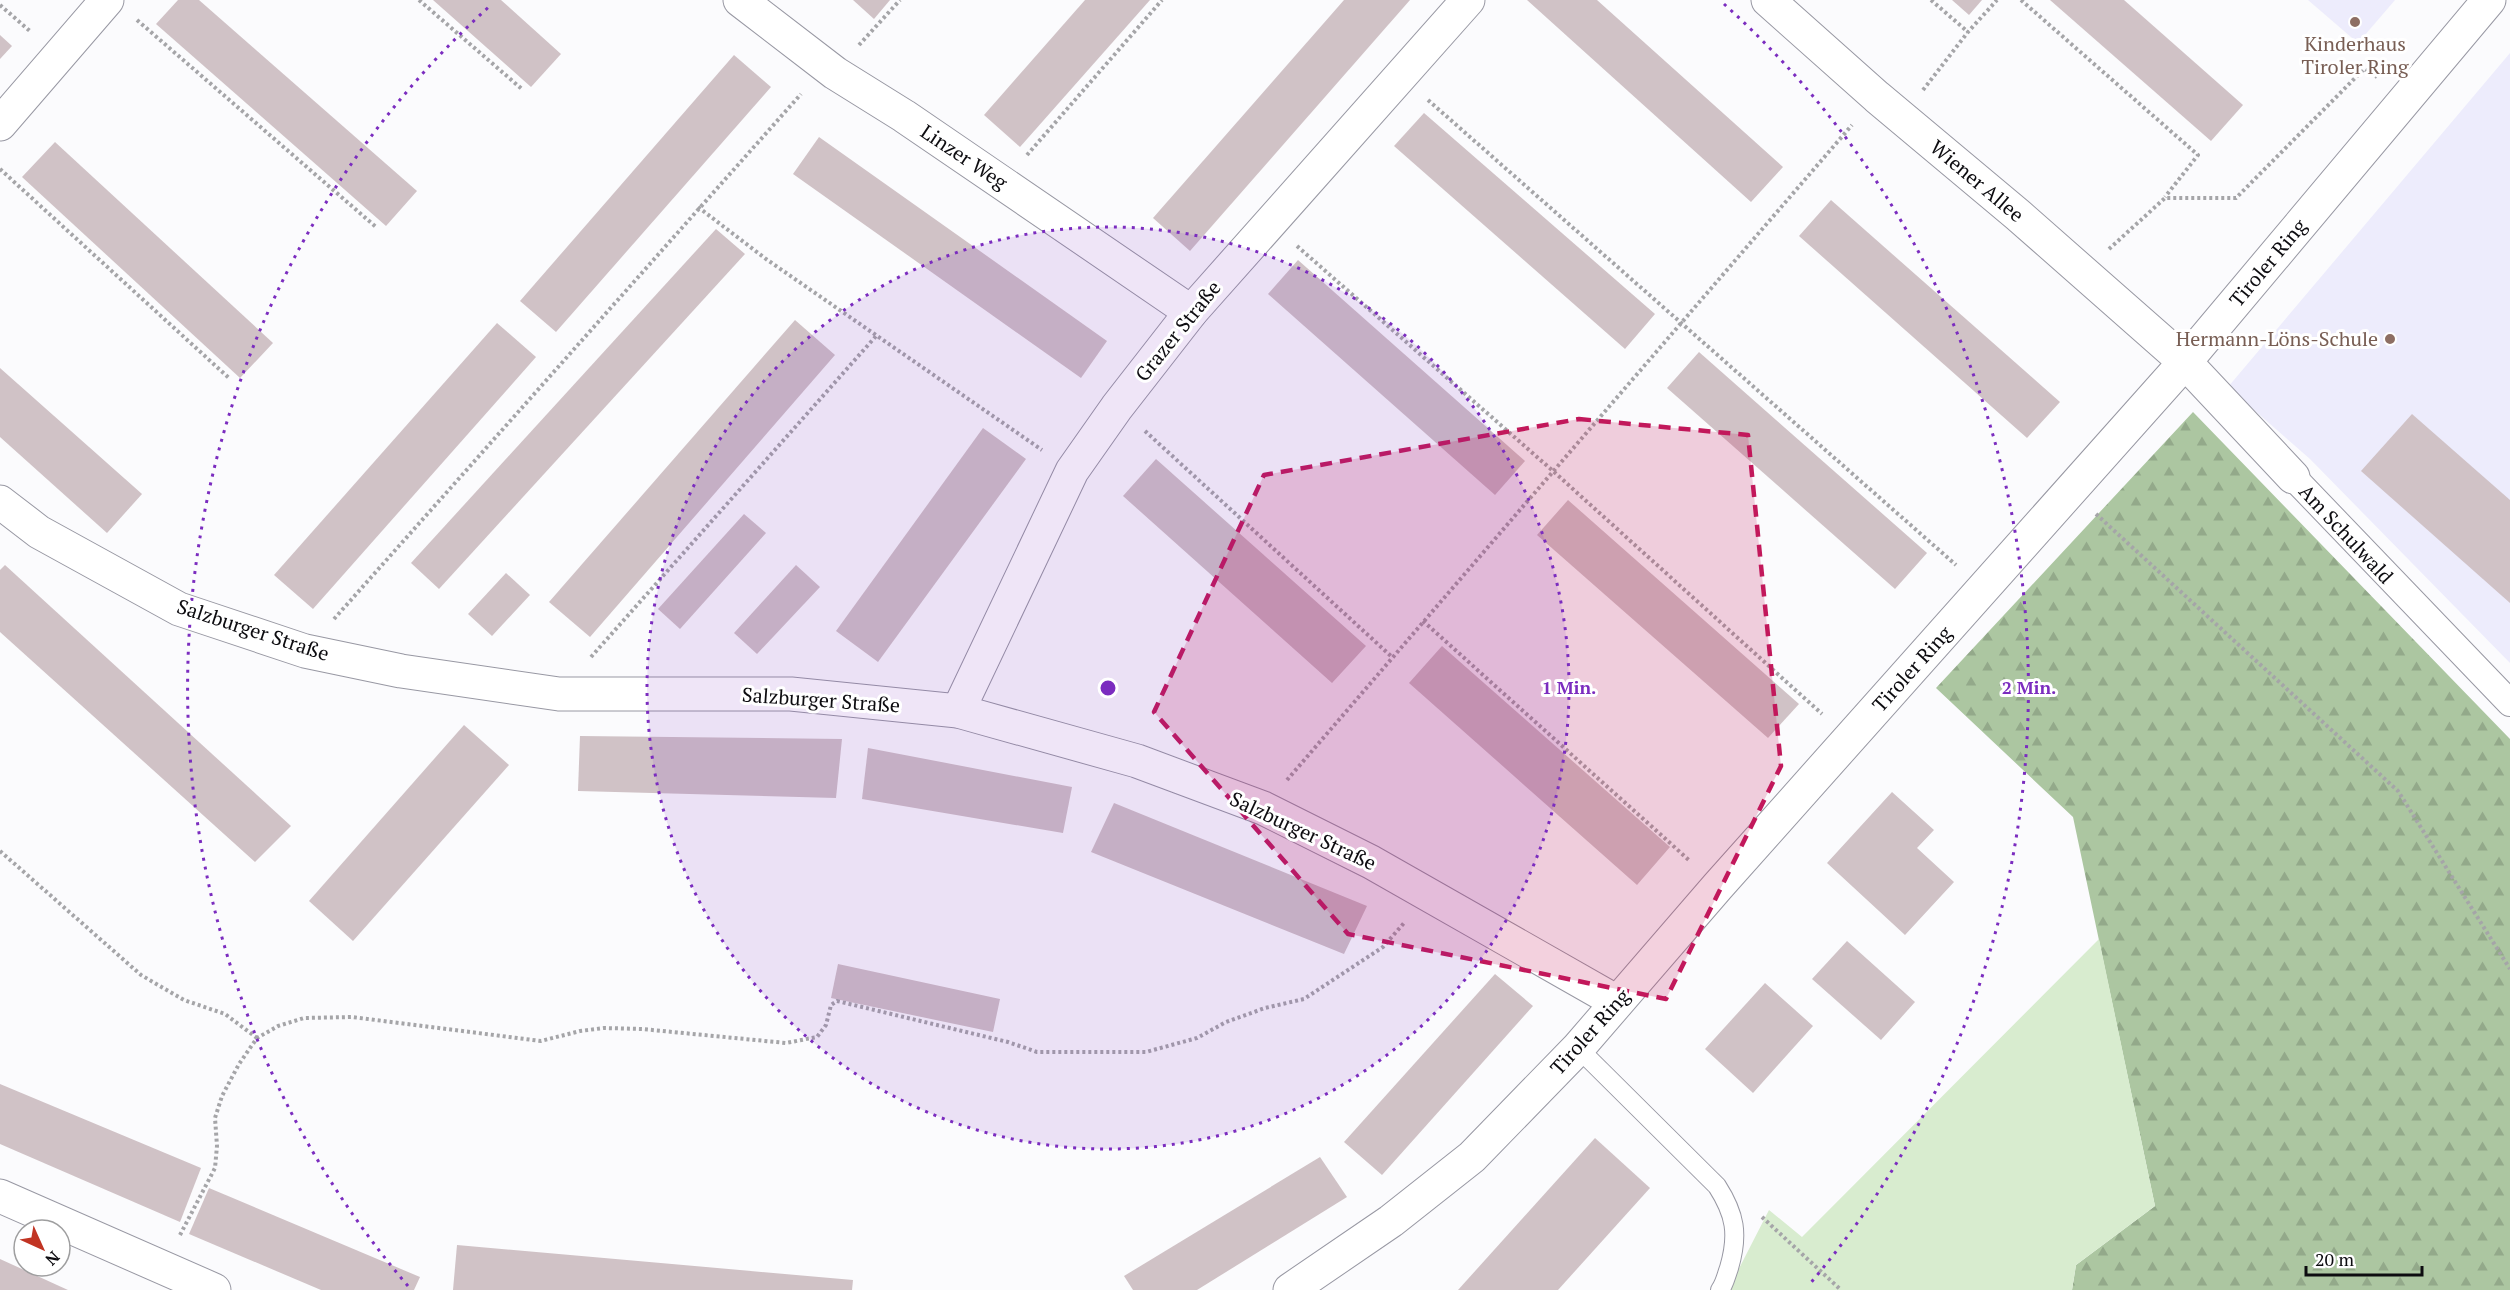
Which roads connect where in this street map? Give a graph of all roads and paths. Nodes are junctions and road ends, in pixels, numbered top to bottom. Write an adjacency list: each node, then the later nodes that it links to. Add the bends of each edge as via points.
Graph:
1 (107, 0): 20 (street)
2 (419, 0): 16 (path)
3 (740, 0): 14 (street, Linzer Weg)
4 (900, 0): 14 (path)
5 (1162, 0): 22 (path)
6 (1468, 0): 15 (street, Grazer Straße)
7 (1768, 0): 17 (street, Wiener Allee)
8 (1931, 0): 13 (path)
9 (1997, 0): 13 (path)
10 (2021, 0): 23 (path, via 2198,155)
11 (2489, 0): 18 (street, Tiroler Ring)
12 (143, 26): 26 (path)
13 (1968, 32): 19 (path)
14 (835, 73): 22 (street, Linzer Weg); 24 (path, via 799,95)
15 (1400, 76): 25 (street, Grazer Straße); 29 (path)
16 (523, 90)
17 (1877, 97): 19 (street, Wiener Allee); 29 (path)
18 (2407, 98): 23 (path, via 2364,69 2236,198); 31 (street, Tiroler Ring)
19 (1902, 118): 27 (street, Wiener Allee)
20 (0, 124)
21 (0, 169): 32 (path)
22 (1003, 183): 28 (street, Linzer Weg)
23 (2165, 198): 27 (path)
24 (698, 207): 30 (path, via 766,259); 41 (path)
25 (1270, 222): 28 (street, Grazer Straße); 35 (path)
26 (376, 227)
27 (2084, 273): 31 (street, Wiener Allee)
28 (1191, 312): 33 (street, Grazer Straße)
29 (1682, 322): 35 (path); 39 (path)
30 (877, 334): 34 (path); 43 (path)
31 (2185, 362): 36 (street, Am Schulwald); 37 (street, Tiroler Ring)
32 (230, 379)
33 (1117, 407): 34 (street, Grazer Straße); 42 (path)
34 (1072, 471): 45 (street, Grazer Straße)
35 (1553, 471): 40 (path); 46 (path)
36 (2293, 477): 44 (street, Am Schulwald)
37 (2071, 492): 39 (street, Tiroler Ring); 51 (path, via 2398,791)
38 (0, 502): 41 (street, Salzburger Straße, via 39,532 179,609)
39 (1984, 589): 46 (street, Tiroler Ring)
40 (1423, 621): 42 (path); 49 (path)
41 (305, 651): 43 (street, Salzburger Straße, via 401,671)
42 (1392, 657): 47 (path)
43 (559, 694): 45 (street, Salzburger Straße, via 791,694)
44 (2510, 703)
45 (958, 711): 47 (street, Salzburger Straße, via 1137,761)
46 (1849, 739): 49 (street, Tiroler Ring)
47 (1263, 808): 50 (street, Salzburger Straße)
48 (0, 851): 53 (path, via 141,975 184,1000 225,1014)
49 (1718, 886): 52 (street, Tiroler Ring)
50 (1423, 892): 52 (street, Salzburger Straße); 53 (path, via 1383,947 1304,999 1265,1008 1197,1038 1146,1052 1037,1052 837,1001 831,1005 826,1025 817,1037 786,1042 604,1028 541,1041 352,1017 304,1018)
51 (2510, 969)
52 (1617, 1002): 54 (street, Tiroler Ring)
53 (257, 1038): 57 (path, via 222,1096 215,1118 215,1168 183,1227)
54 (1578, 1048): 56 (lane, via 1717,1185); 59 (street, Tiroler Ring, via 1472,1157 1391,1221)
55 (0, 1196): 57 (street)
56 (1728, 1204): 60 (lane, via 1736,1232); 61 (path, via 1763,1218)
57 (166, 1269): 58 (street)
58 (214, 1290)
59 (1290, 1290)
60 (1720, 1290)
61 (1841, 1290)

